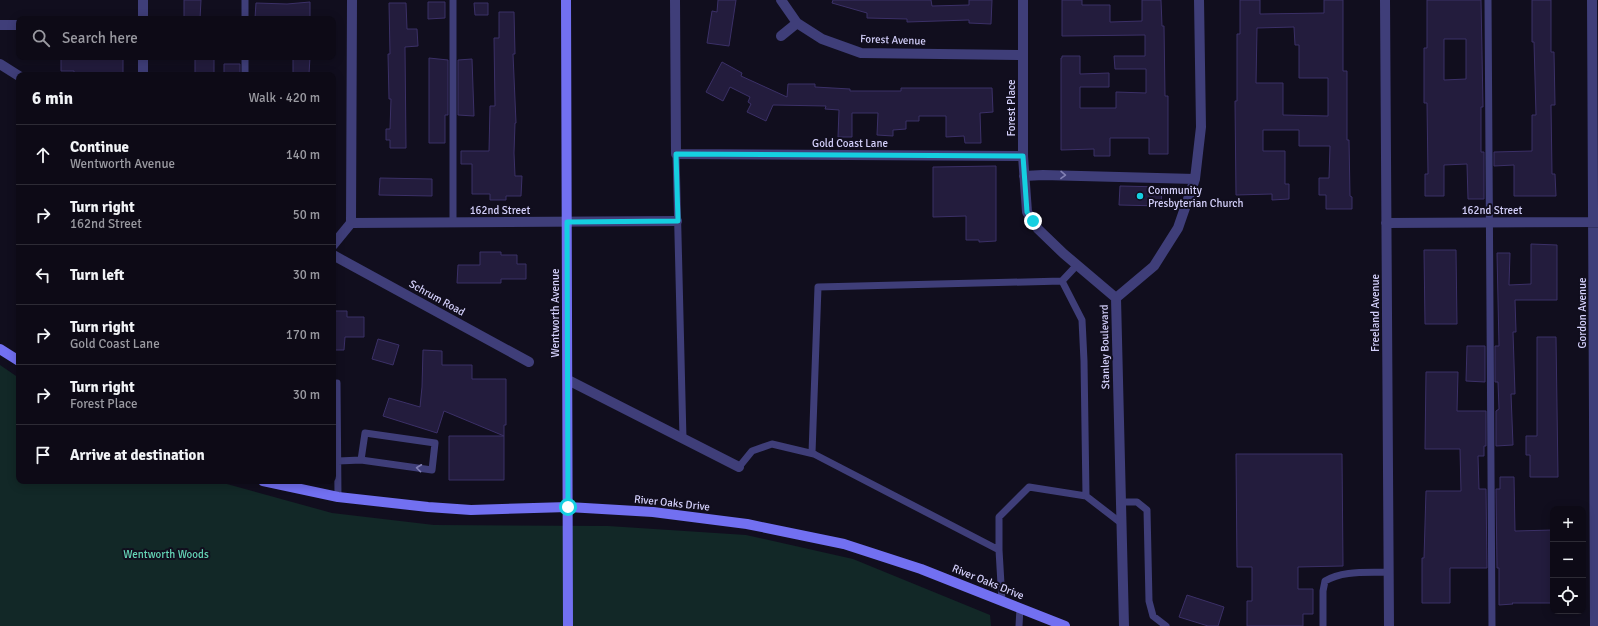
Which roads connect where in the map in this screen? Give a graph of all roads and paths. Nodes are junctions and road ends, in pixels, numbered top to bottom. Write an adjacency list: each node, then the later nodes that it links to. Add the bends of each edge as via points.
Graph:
1 (143, 0): 13 (street)
2 (245, 0): 14 (lane)
3 (352, 0): 36 (street)
4 (453, 0): 31 (lane)
5 (566, 0): 32 (main road, Wentworth Avenue)
6 (675, 0): 26 (street)
7 (781, 0): 15 (street, Forest Avenue)
8 (1023, 0): 19 (street, Forest Place)
9 (1199, 0): 29 (street, Stanley Boulevard, via 1201,127)
10 (1386, 0): 33 (street, Freeland Avenue)
11 (1488, 0): 34 (lane)
12 (1592, 0): 35 (street, Gordon Avenue)
13 (143, 16)
14 (245, 16)
15 (797, 23): 18 (street); 19 (street, Forest Avenue, via 822,39 862,53)
16 (16, 24): 17 (street)
17 (0, 25)
18 (781, 36)
19 (1023, 55): 27 (street, Forest Place)
20 (143, 60): 23 (street)
21 (245, 60): 24 (lane)
22 (0, 64): 25 (street)
23 (143, 72)
24 (245, 72)
25 (16, 74)
26 (676, 154): 27 (street, Gold Coast Lane); 30 (lane)
27 (1023, 156): 28 (street, Forest Place)
28 (1024, 176): 29 (street, one-way to 29); 39 (street, Forest Place, via 1027,212 1038,229)
29 (1195, 179): 41 (street, Stanley Boulevard, via 1178,228 1154,266)
30 (678, 221): 32 (street, 162nd Street); 47 (lane)
31 (453, 222): 32 (street, 162nd Street); 36 (street, 162nd Street)
32 (567, 222): 45 (main road, Wentworth Avenue)
33 (1386, 222): 34 (street, 162nd Street); 59 (street, Freeland Avenue)
34 (1489, 222): 35 (street, 162nd Street); 69 (lane)
35 (1596, 222): 70 (street, Gordon Avenue)
36 (351, 223): 37 (street)
37 (336, 241)
38 (336, 257): 44 (street, Schrum Road)
39 (1077, 265): 40 (lane); 41 (street, Forest Place)
40 (1062, 281): 48 (lane, via 818,287 812,453); 53 (lane, via 1082,320)
41 (1116, 298): 55 (street, Stanley Boulevard)
42 (0, 349): 43 (main road)
43 (16, 359)
44 (529, 362)
45 (568, 380): 47 (street); 56 (main road, Wentworth Avenue)
46 (337, 383): 50 (lane)
47 (683, 439): 51 (street)
48 (814, 454): 51 (lane, via 772,444 752,451); 58 (lane)
49 (361, 460): 49 (lane, one-way to 49, via 365,433 435,443 432,470); 50 (lane)
50 (338, 461): 54 (lane)
51 (739, 467)
52 (277, 484): 54 (main road, River Oaks Drive)
53 (1086, 496): 57 (lane); 58 (lane, via 1029,487 1000,517)
54 (338, 497): 56 (main road, River Oaks Drive, via 471,510)
55 (1121, 502): 57 (street, Stanley Boulevard); 66 (lane, via 1137,502 1147,510 1149,601 1153,616)
56 (568, 507): 60 (main road, River Oaks Drive, via 653,512 747,524 844,544 921,569); 62 (main road, Wentworth Avenue)
57 (1121, 524): 65 (street, Stanley Boulevard)
58 (999, 550): 60 (lane)
59 (1388, 572): 67 (lane, via 1344,574 1325,581); 68 (street, Freeland Avenue)
60 (1002, 601): 61 (main road, River Oaks Drive)
61 (1020, 608): 63 (lane); 64 (main road, River Oaks Drive)
62 (568, 626)
63 (1019, 626)
64 (1065, 626)
65 (1124, 626)
66 (1166, 626)
67 (1323, 626)
68 (1389, 626)
69 (1492, 626)
70 (1595, 626)

